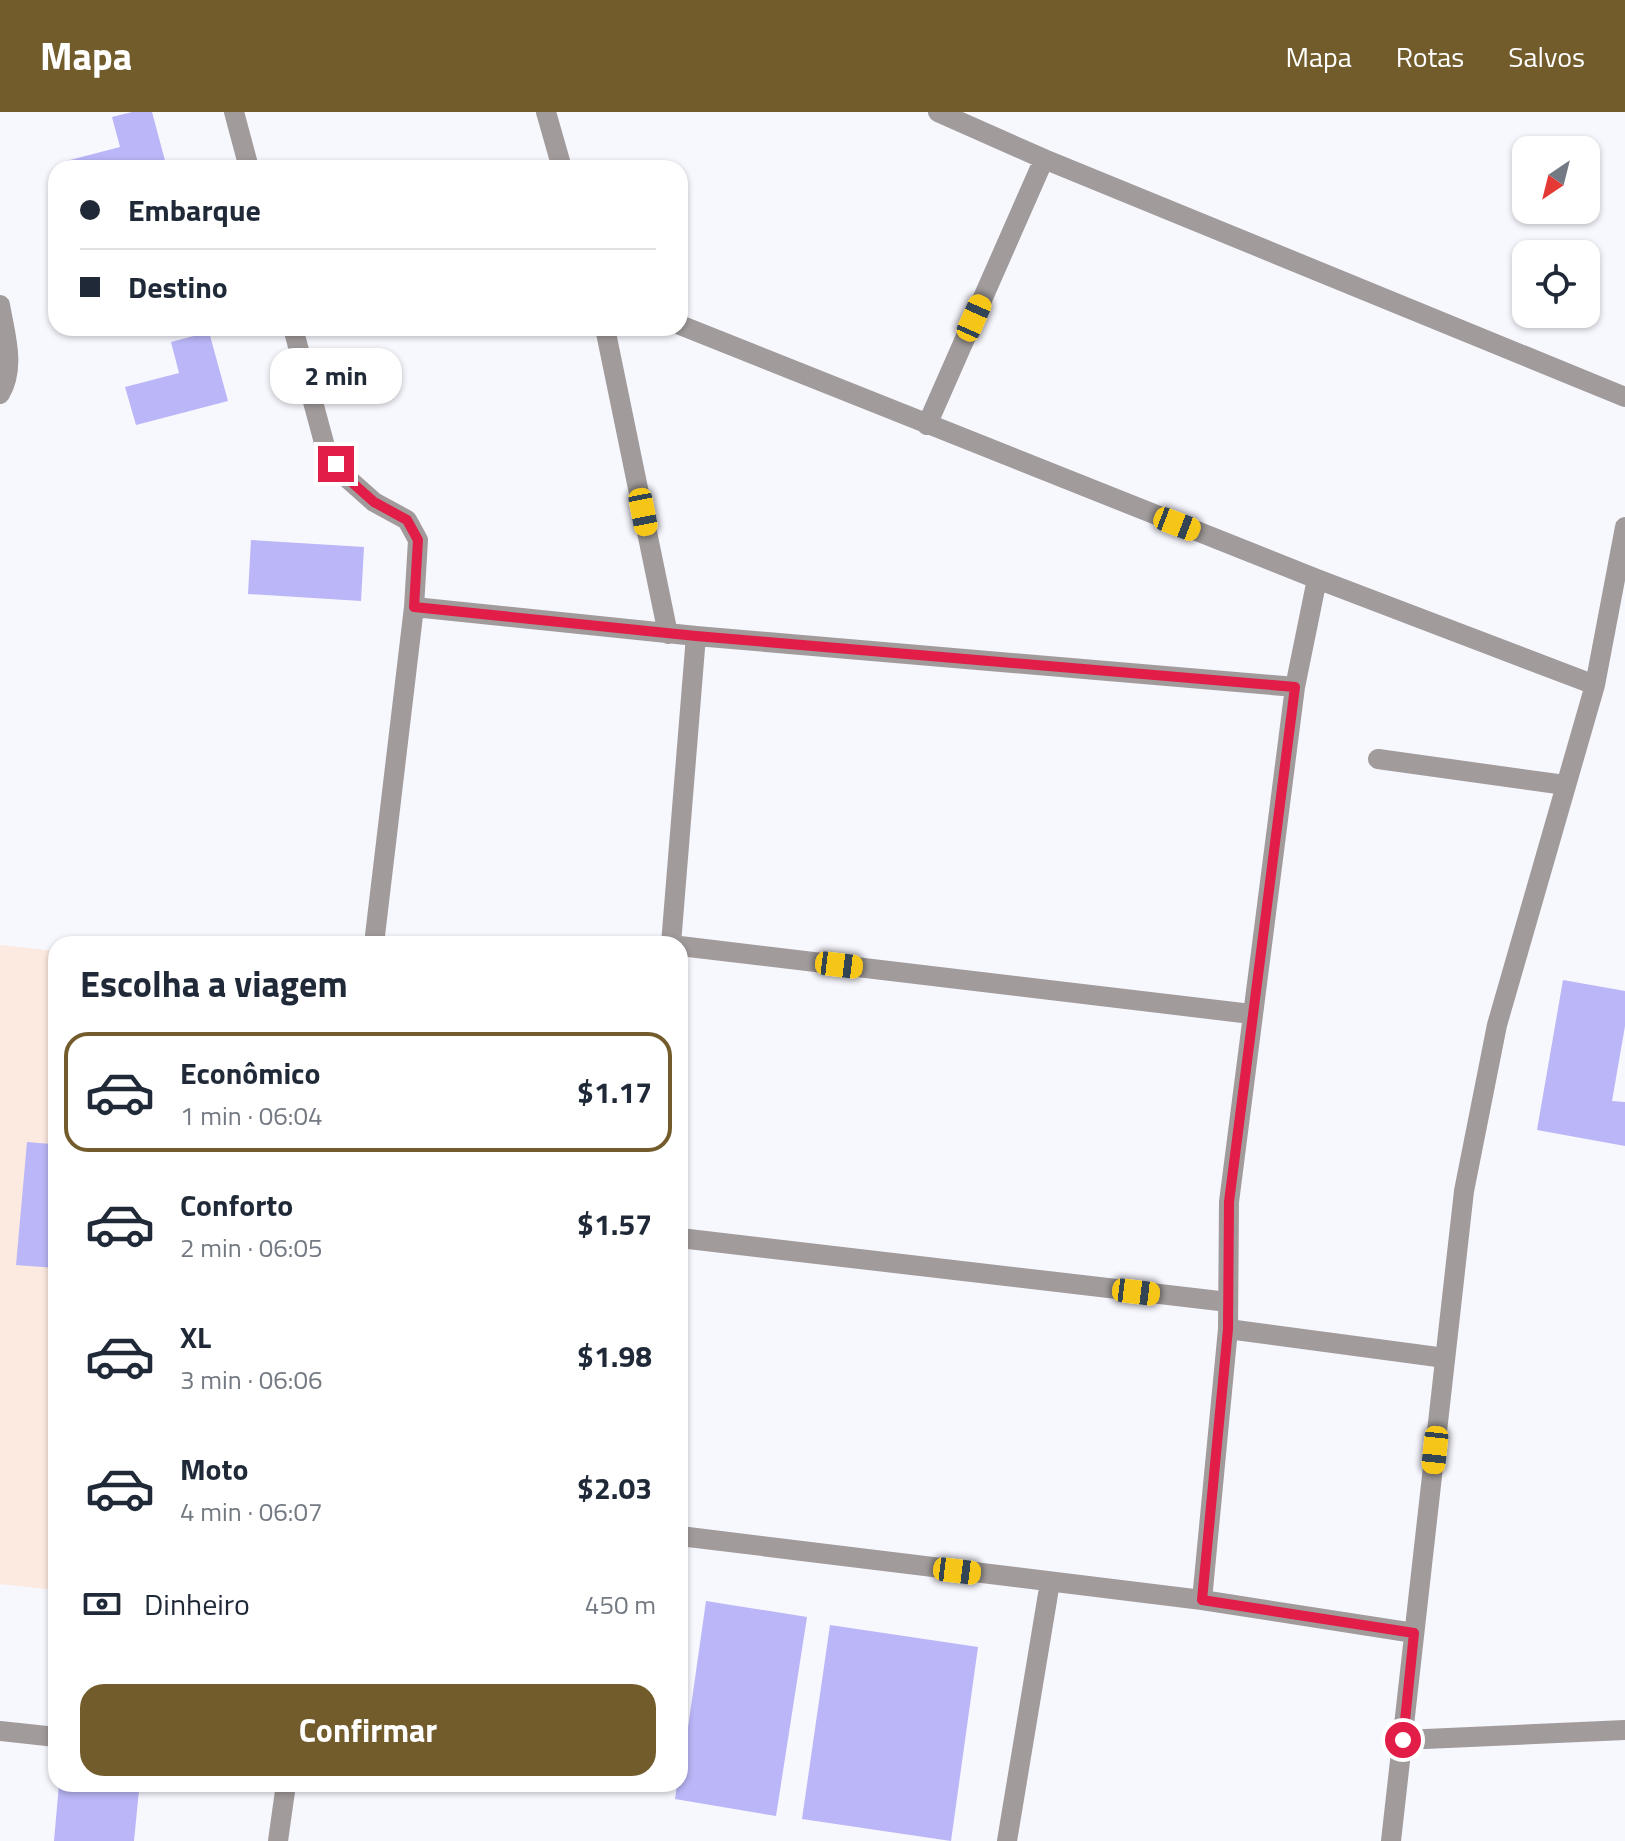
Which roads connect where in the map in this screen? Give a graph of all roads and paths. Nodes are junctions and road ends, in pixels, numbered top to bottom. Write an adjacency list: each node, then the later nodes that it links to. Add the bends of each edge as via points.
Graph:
1 (234, 112): 5 (street)
2 (546, 112): 6 (street)
3 (938, 112): 4 (street)
4 (1044, 159): 12 (street); 13 (street)
5 (247, 160)
6 (560, 160)
7 (0, 305): 11 (street, via 9,376)
8 (688, 328): 13 (street)
9 (295, 336): 16 (street, via 326,450 374,502 407,520 418,540)
10 (607, 336): 17 (street)
11 (0, 394)
12 (1625, 397)
13 (927, 425): 15 (street)
14 (1625, 527): 19 (street)
15 (1317, 579): 19 (street); 20 (street)
16 (414, 607): 17 (street); 23 (street)
17 (668, 634): 18 (street)
18 (696, 636): 20 (street); 24 (street)
19 (1595, 685): 22 (street)
20 (1295, 687): 26 (street)
21 (1378, 759): 22 (street)
22 (1565, 785): 30 (street, via 1494,1040 1464,1191)
23 (375, 936)
24 (672, 936)
25 (688, 947): 26 (street)
26 (1251, 1014): 28 (street, via 1229,1202)
27 (688, 1239): 28 (street)
28 (1228, 1302): 29 (street)
29 (1228, 1329): 30 (street); 33 (street)
30 (1445, 1358): 34 (street)
31 (688, 1537): 32 (street)
32 (1050, 1582): 33 (street); 41 (street)
33 (1202, 1600): 34 (street)
34 (1414, 1633): 38 (street)
35 (1625, 1730): 38 (street)
36 (0, 1731): 37 (street)
37 (48, 1736)
38 (1403, 1740): 42 (street)
39 (285, 1792): 40 (street)
40 (278, 1841)
41 (1007, 1841)
42 (1391, 1841)

